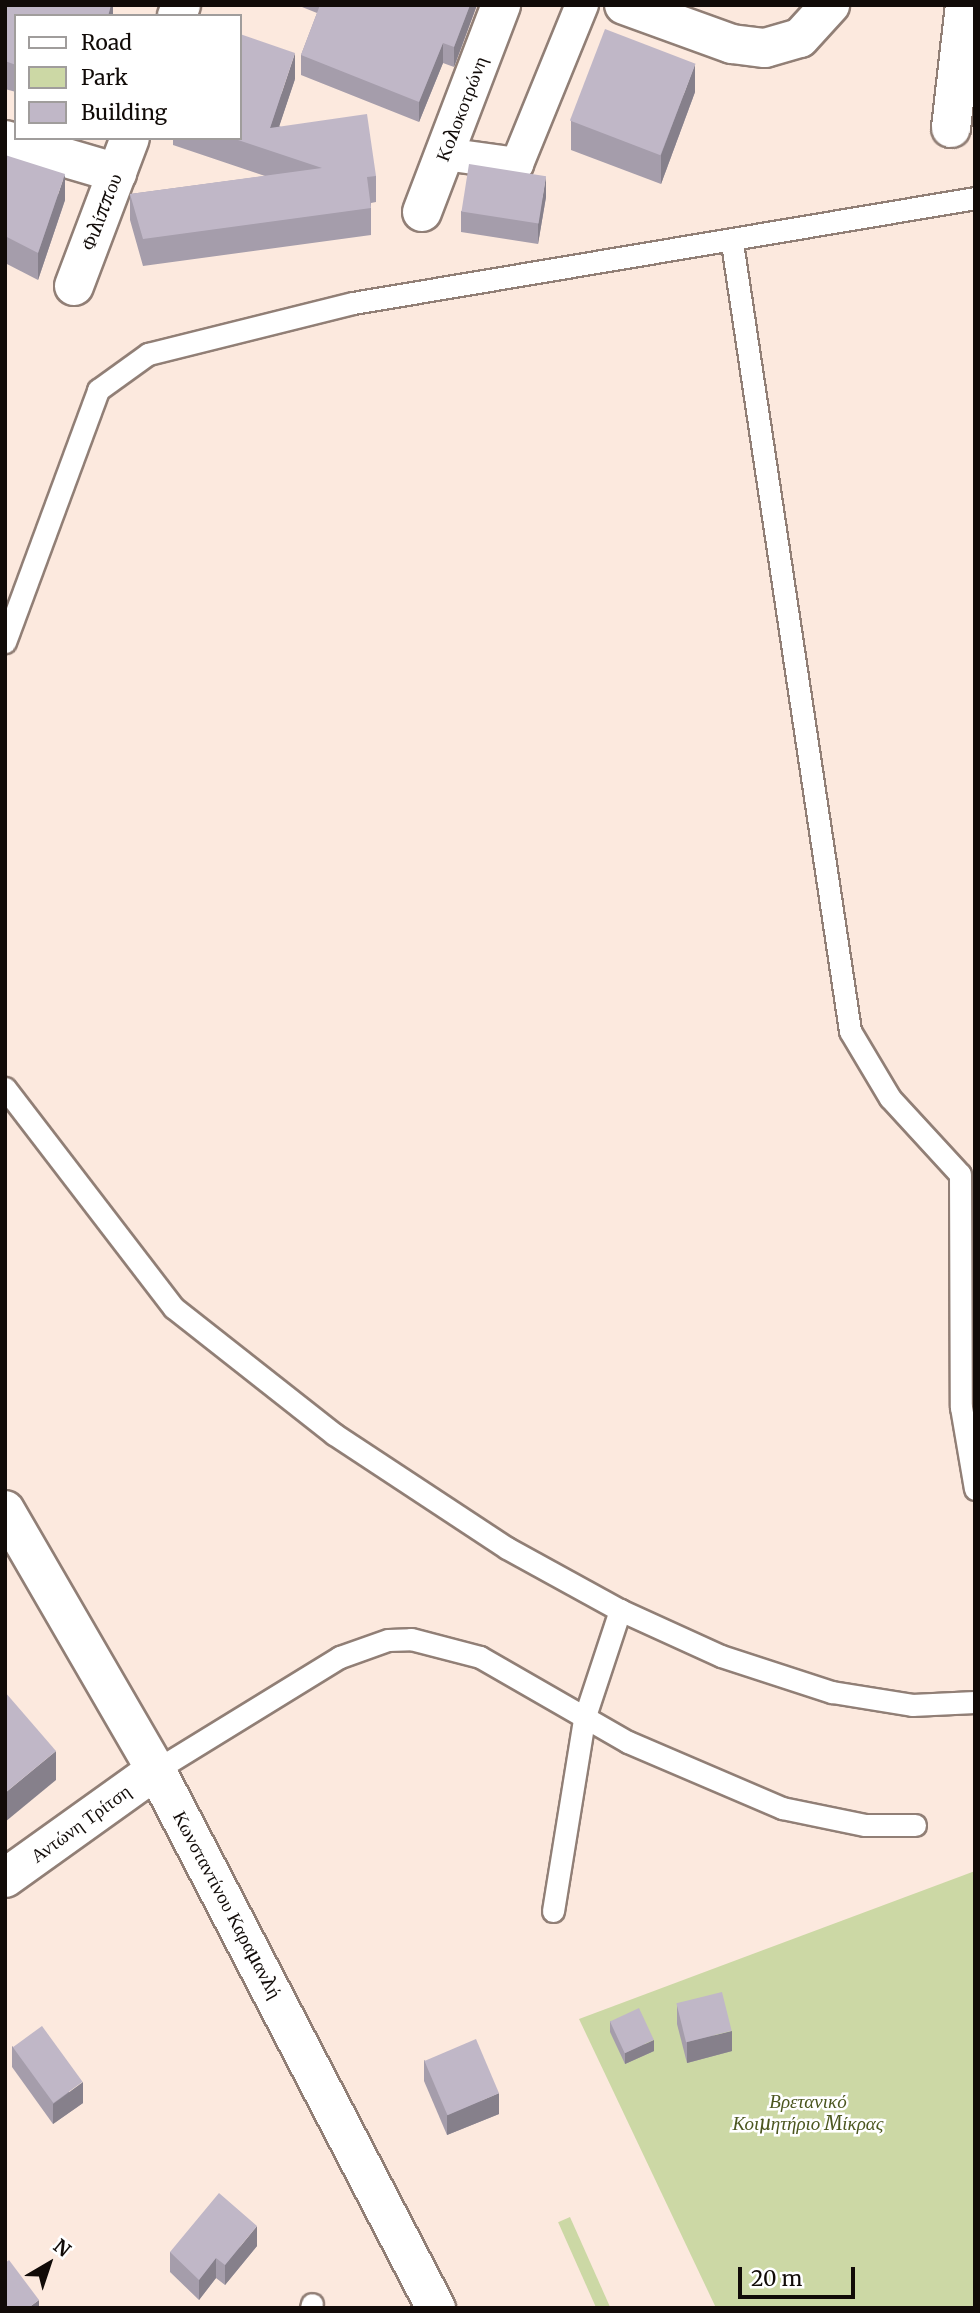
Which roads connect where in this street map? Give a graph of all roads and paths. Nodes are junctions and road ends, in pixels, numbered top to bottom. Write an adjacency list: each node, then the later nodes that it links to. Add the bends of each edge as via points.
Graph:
1 (501, 5): 9 (street, Κολοκοτρώνη)
2 (582, 5): 9 (street, via 517,164)
3 (624, 5): 4 (street, via 732,44 787,45 814,27)
4 (830, 5)
5 (965, 5): 6 (street)
6 (951, 128)
7 (5, 140): 10 (street)
8 (129, 140): 10 (street, Φιλίππου)
9 (445, 154): 12 (street, Κολοκοτρώνη)
10 (117, 173): 14 (street, Φιλίππου)
11 (975, 198): 13 (lane)
12 (422, 212)
13 (732, 243): 15 (lane, via 353,303 148,354 98,390); 17 (lane, via 850,1031 891,1098 960,1174 961,1407)
14 (74, 286)
15 (5, 642)
16 (5, 1088): 19 (lane, via 174,1308 334,1434 507,1548)
17 (975, 1489)
18 (5, 1510): 22 (street, Κωνσταντίνου Καραμανλή)
19 (620, 1610): 20 (lane, via 721,1656 832,1692 912,1705); 21 (lane)
20 (975, 1702)
21 (583, 1718): 22 (lane, via 455,1646 388,1640 288,1686); 23 (lane, via 782,1808 865,1825); 25 (lane)
22 (156, 1770): 24 (street, Αντώνη Τρίτση); 26 (street, Κωνσταντίνου Καραμανλή)
23 (915, 1825)
24 (5, 1878)
25 (553, 1911)
26 (436, 2308)

